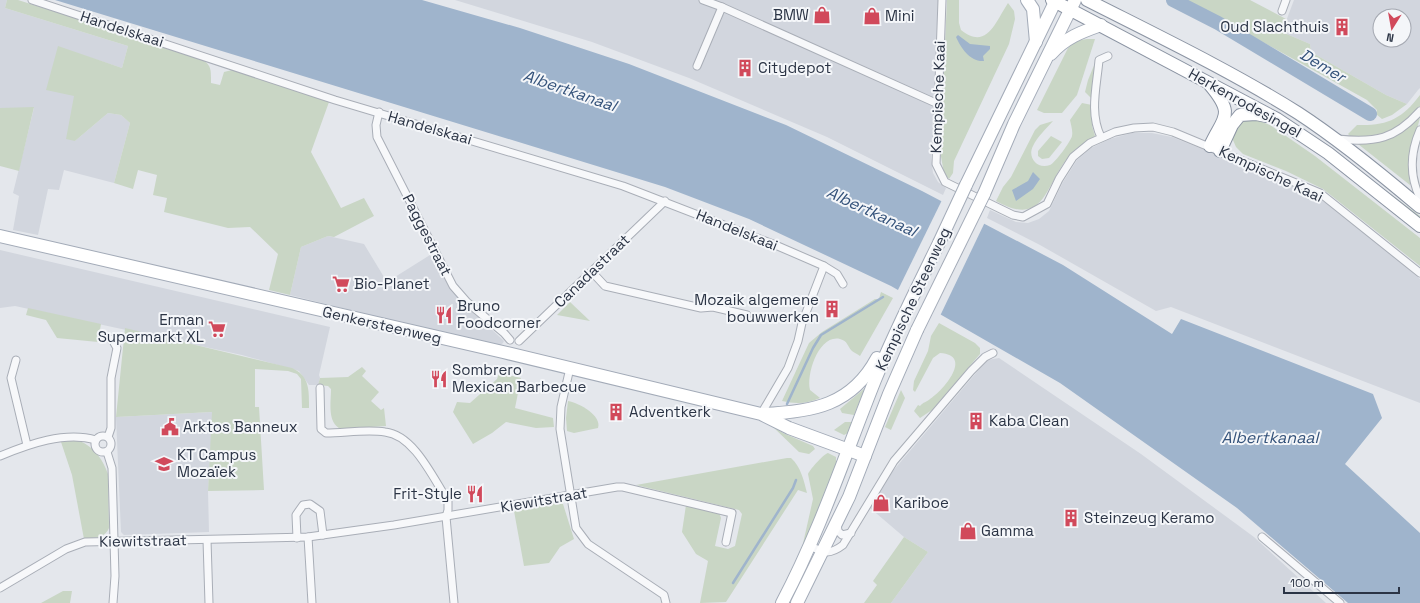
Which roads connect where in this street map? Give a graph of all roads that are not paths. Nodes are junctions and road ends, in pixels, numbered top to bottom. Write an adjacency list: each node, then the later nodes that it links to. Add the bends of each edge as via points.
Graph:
1 (32, 0): 19 (street, Handelskaai, via 335,100)
2 (703, 0): 9 (street)
3 (942, 0): 17 (street, Kempische Kaai)
4 (1027, 0): 12 (main road, via 1033,10)
5 (1087, 0): 23 (main road, Herkenrodesingel, via 1260,90)
6 (1286, 0): 10 (street)
7 (1055, 1): 8 (main road, Herkenrodesingel); 12 (main road, Kempische Steenweg)
8 (1072, 5): 11 (main road, Herkenrodesingel); 14 (main road, Kempische Steenweg)
9 (722, 7): 15 (street); 17 (street)
10 (1282, 11)
11 (1101, 25): 14 (main road, via 1079,32 1060,44); 16 (main road, Herkenrodesingel)
12 (1036, 43): 35 (main road, Kempische Steenweg, bridge)
13 (1108, 56): 22 (street, via 1099,60 1095,102 1095,121)
14 (1045, 60): 50 (main road, Kempische Steenweg, bridge, via 918,330)
15 (697, 66)
16 (1205, 80): 20 (main road, Herkenrodesingel); 24 (main road, via 1219,96 1225,108 1226,116)
17 (938, 104): 22 (street, Kempische Kaai, via 936,164 945,182 1023,218 1047,204 1073,157)
18 (1420, 111): 23 (street, via 1394,134 1362,141)
19 (379, 112): 26 (street, Handelskaai, via 583,172); 37 (street, Paggestraat, via 376,124 377,137 453,286)
20 (1277, 119): 24 (main road, via 1256,114 1240,116); 28 (main road, Herkenrodesingel, via 1328,153)
21 (1420, 130): 25 (street, via 1411,164)
22 (1101, 137): 24 (street, Kempische Kaai, via 1134,128 1154,127)
23 (1334, 139): 27 (main road, Herkenrodesingel)
24 (1215, 148): 32 (street, Kempische Kaai, via 1320,193)
25 (1420, 198)
26 (666, 201): 30 (street, Handelskaai); 31 (street, Canadastraat)
27 (1420, 207)
28 (1420, 226)
29 (1, 237): 41 (main road, Genkersteenweg)
30 (824, 266): 33 (street, Handelskaai, via 837,274); 43 (street, via 802,322 788,368)
31 (592, 272): 34 (street, via 605,286 701,308 713,307); 38 (street, Canadastraat)
32 (1420, 273)
33 (843, 284)
34 (747, 315)
35 (901, 322): 43 (main road, Genkersteenweg, via 885,340 871,369 849,393 808,411); 47 (main road, Kempische Steenweg)
36 (105, 336): 44 (street, via 113,341 117,348 111,378 111,428)
37 (510, 340)
38 (519, 341)
39 (993, 354): 54 (street, via 985,357 971,371 894,461)
40 (16, 360): 46 (street, via 11,378)
41 (570, 368): 43 (main road, Genkersteenweg); 51 (street, via 561,407 560,429)
42 (320, 388): 52 (street, via 321,429 326,433 384,431 405,440 414,448 448,500)
43 (761, 414): 47 (main road, Genkersteenweg, via 789,428)
44 (108, 437): 45 (street, via 101,436); 48 (street, via 112,443 110,450)
45 (96, 440): 46 (street, via 74,437); 48 (street, via 97,450)
46 (27, 445): 49 (street)
47 (848, 450): 50 (main road, Genkersteenweg); 62 (main road, Kempische Steenweg)
48 (106, 452): 60 (street, via 112,468)
49 (0, 456)
50 (865, 456): 53 (main road, Kempische Steenweg)
51 (571, 494): 52 (street, Kiewitstraat); 61 (street, Kiewitstraat, via 623,487 732,513); 69 (street, via 576,528 588,544 664,595)
52 (446, 517): 55 (street, Kiewitstraat); 68 (street)
53 (837, 521): 54 (street, via 838,531 842,535); 63 (main road, Kempische Steenweg)
54 (851, 533): 63 (street, via 835,551)
55 (324, 535): 56 (street, Kiewitstraat); 58 (street, via 320,511 310,504 303,505 296,515)
56 (308, 536): 58 (street, Kiewitstraat); 67 (street)
57 (1262, 537): 72 (street)
58 (297, 538): 59 (street, Kiewitstraat)
59 (207, 540): 60 (street, Kiewitstraat); 66 (street)
60 (114, 541): 64 (street, Kiewitstraat, via 85,542 73,546); 65 (street)
61 (726, 542)
62 (810, 546): 63 (street); 70 (main road, Kempische Steenweg)
63 (823, 552): 71 (main road, Kempische Steenweg)
64 (0, 588)
65 (113, 603)
66 (209, 603)
67 (312, 603)
68 (454, 603)
69 (666, 603)
70 (782, 603)
71 (797, 603)
72 (1340, 603)

